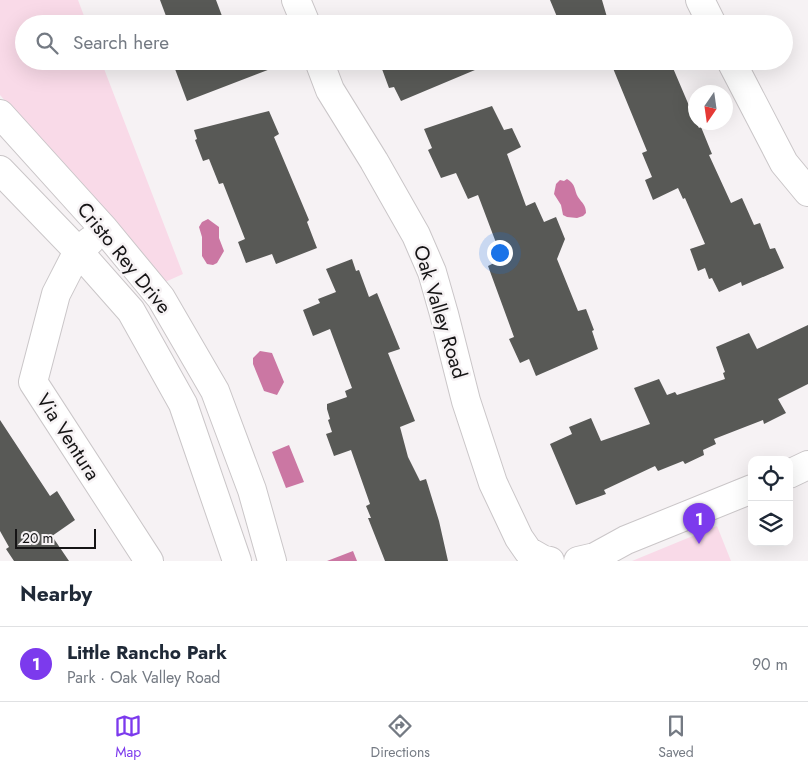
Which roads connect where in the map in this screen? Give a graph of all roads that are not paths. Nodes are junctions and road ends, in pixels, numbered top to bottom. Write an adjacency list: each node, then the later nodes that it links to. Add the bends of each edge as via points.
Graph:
1 (296, 0): 3 (street)
2 (700, 0): 4 (street)
3 (302, 15)
4 (708, 15)
5 (322, 70): 18 (street, Oak Valley Road, via 330,90 416,235 432,272 466,401 493,483 528,551)
6 (736, 70): 9 (street, via 784,163)
7 (0, 114): 10 (street, Cristo Rey Drive)
8 (0, 170): 11 (street, Cristo Rey Drive)
9 (808, 192)
10 (104, 229): 11 (street, Via Ventura); 17 (street, Cristo Rey Drive, via 162,298 215,391 252,490)
11 (78, 251): 15 (street, Via Ventura, via 56,294 33,382); 16 (street, Cristo Rey Drive, via 132,311 183,404)
12 (808, 465): 13 (street)
13 (793, 472)
14 (748, 491): 19 (street, via 626,540 595,557)
15 (149, 561)
16 (237, 561)
17 (272, 561)
18 (550, 561)
19 (578, 561)

